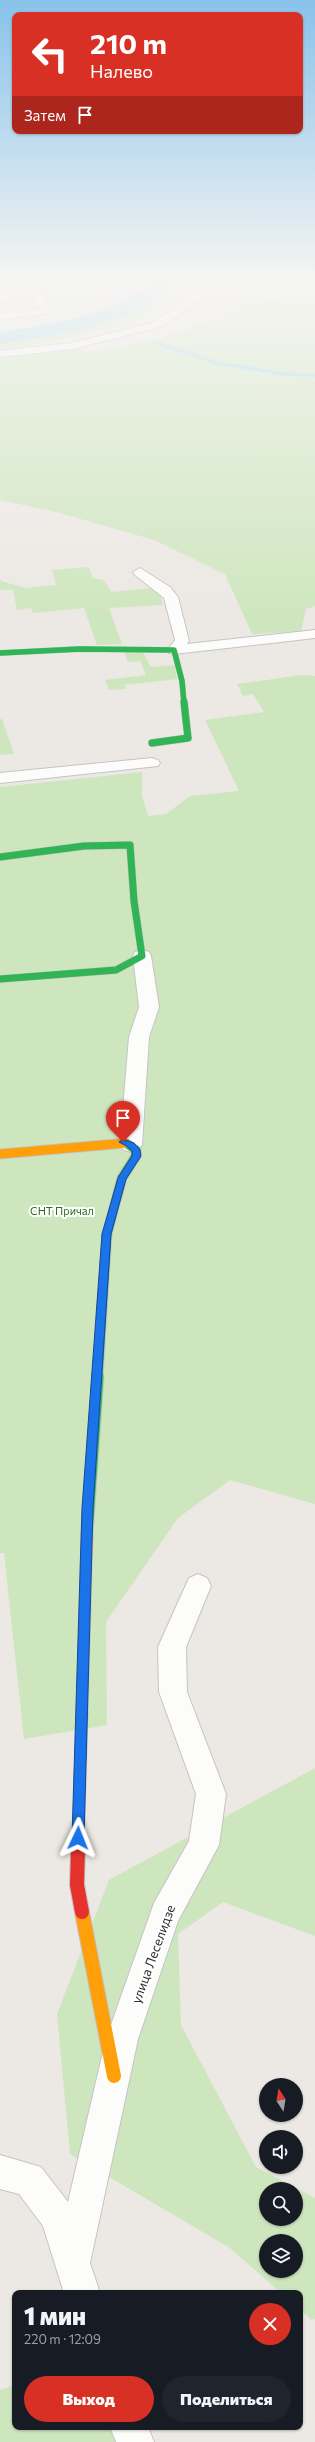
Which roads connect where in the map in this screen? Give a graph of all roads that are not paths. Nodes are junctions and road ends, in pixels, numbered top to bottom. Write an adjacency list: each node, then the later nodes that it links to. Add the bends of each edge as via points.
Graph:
1 (140, 572): 3 (street, via 171,597 182,641)
2 (315, 634): 3 (street)
3 (174, 650): 4 (street, via 80,649); 5 (street, via 182,681 188,738)
4 (0, 653)
5 (152, 743)
6 (152, 763): 7 (street)
7 (0, 778)
8 (0, 857): 9 (street, via 84,846 130,845 134,901)
9 (142, 956): 10 (street, via 116,970); 11 (street, via 150,1007 139,1037)
10 (0, 979)
11 (131, 1145): 12 (street, via 123,1142); 14 (street, via 136,1150 136,1156 122,1178 106,1241 88,1508 77,1885)
12 (0, 1154)
13 (198, 1586): 14 (street, улица Леселидзе, via 172,1647 173,1692 211,1794 204,1845 165,1914 122,2039)
14 (114, 2076): 16 (street, улица Леселидзе)
15 (0, 2172): 16 (street, улица Леселидзе, via 29,2179 57,2216)
16 (77, 2278)
17 (130, 2430): 18 (street)
18 (135, 2442)

